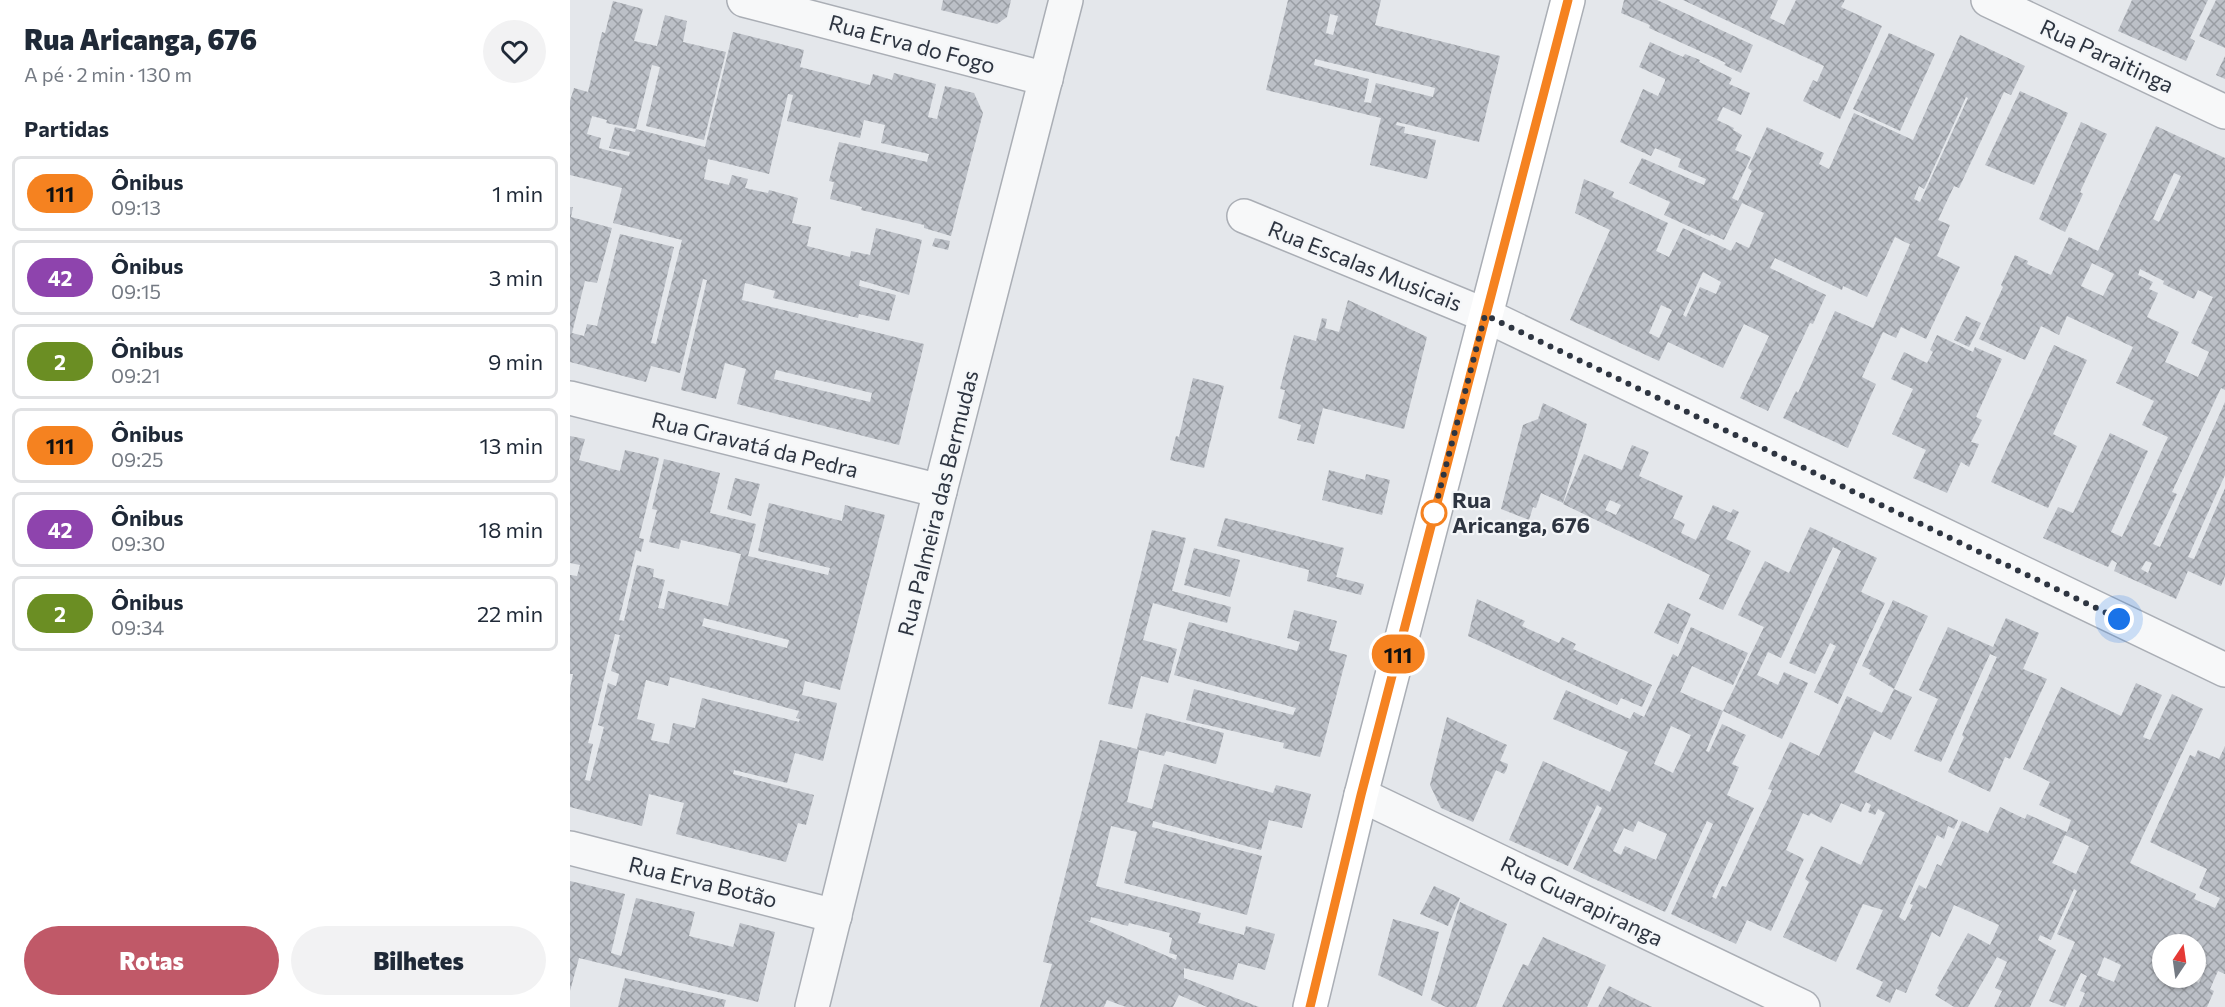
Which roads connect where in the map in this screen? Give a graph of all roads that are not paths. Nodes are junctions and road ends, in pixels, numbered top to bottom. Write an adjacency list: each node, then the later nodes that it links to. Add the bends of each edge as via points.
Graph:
1 (744, 0): 5 (street, Rua Erva do Fogo)
2 (1066, 0): 5 (street, Rua Palmeira das Bermudas)
3 (1568, 0): 8 (street)
4 (1988, 0): 6 (street, Rua Paraitinga)
5 (1046, 79): 10 (street, Rua Palmeira das Bermudas)
6 (2225, 112)
7 (1244, 216): 8 (street, Rua Escalas Musicais)
8 (1485, 315): 11 (street, Rua Escalas Musicais); 12 (street)
9 (570, 398): 10 (street, Rua Gravatá da Pedra)
10 (940, 491): 14 (street, Rua Palmeira das Bermudas)
11 (2225, 670)
12 (1361, 795): 16 (street); 17 (street, Rua Guarapiranga)
13 (570, 848): 14 (street, Rua Erva Botão)
14 (835, 916): 15 (street, Rua Palmeira das Bermudas)
15 (812, 1007)
16 (1310, 1007)
17 (1803, 1007)

